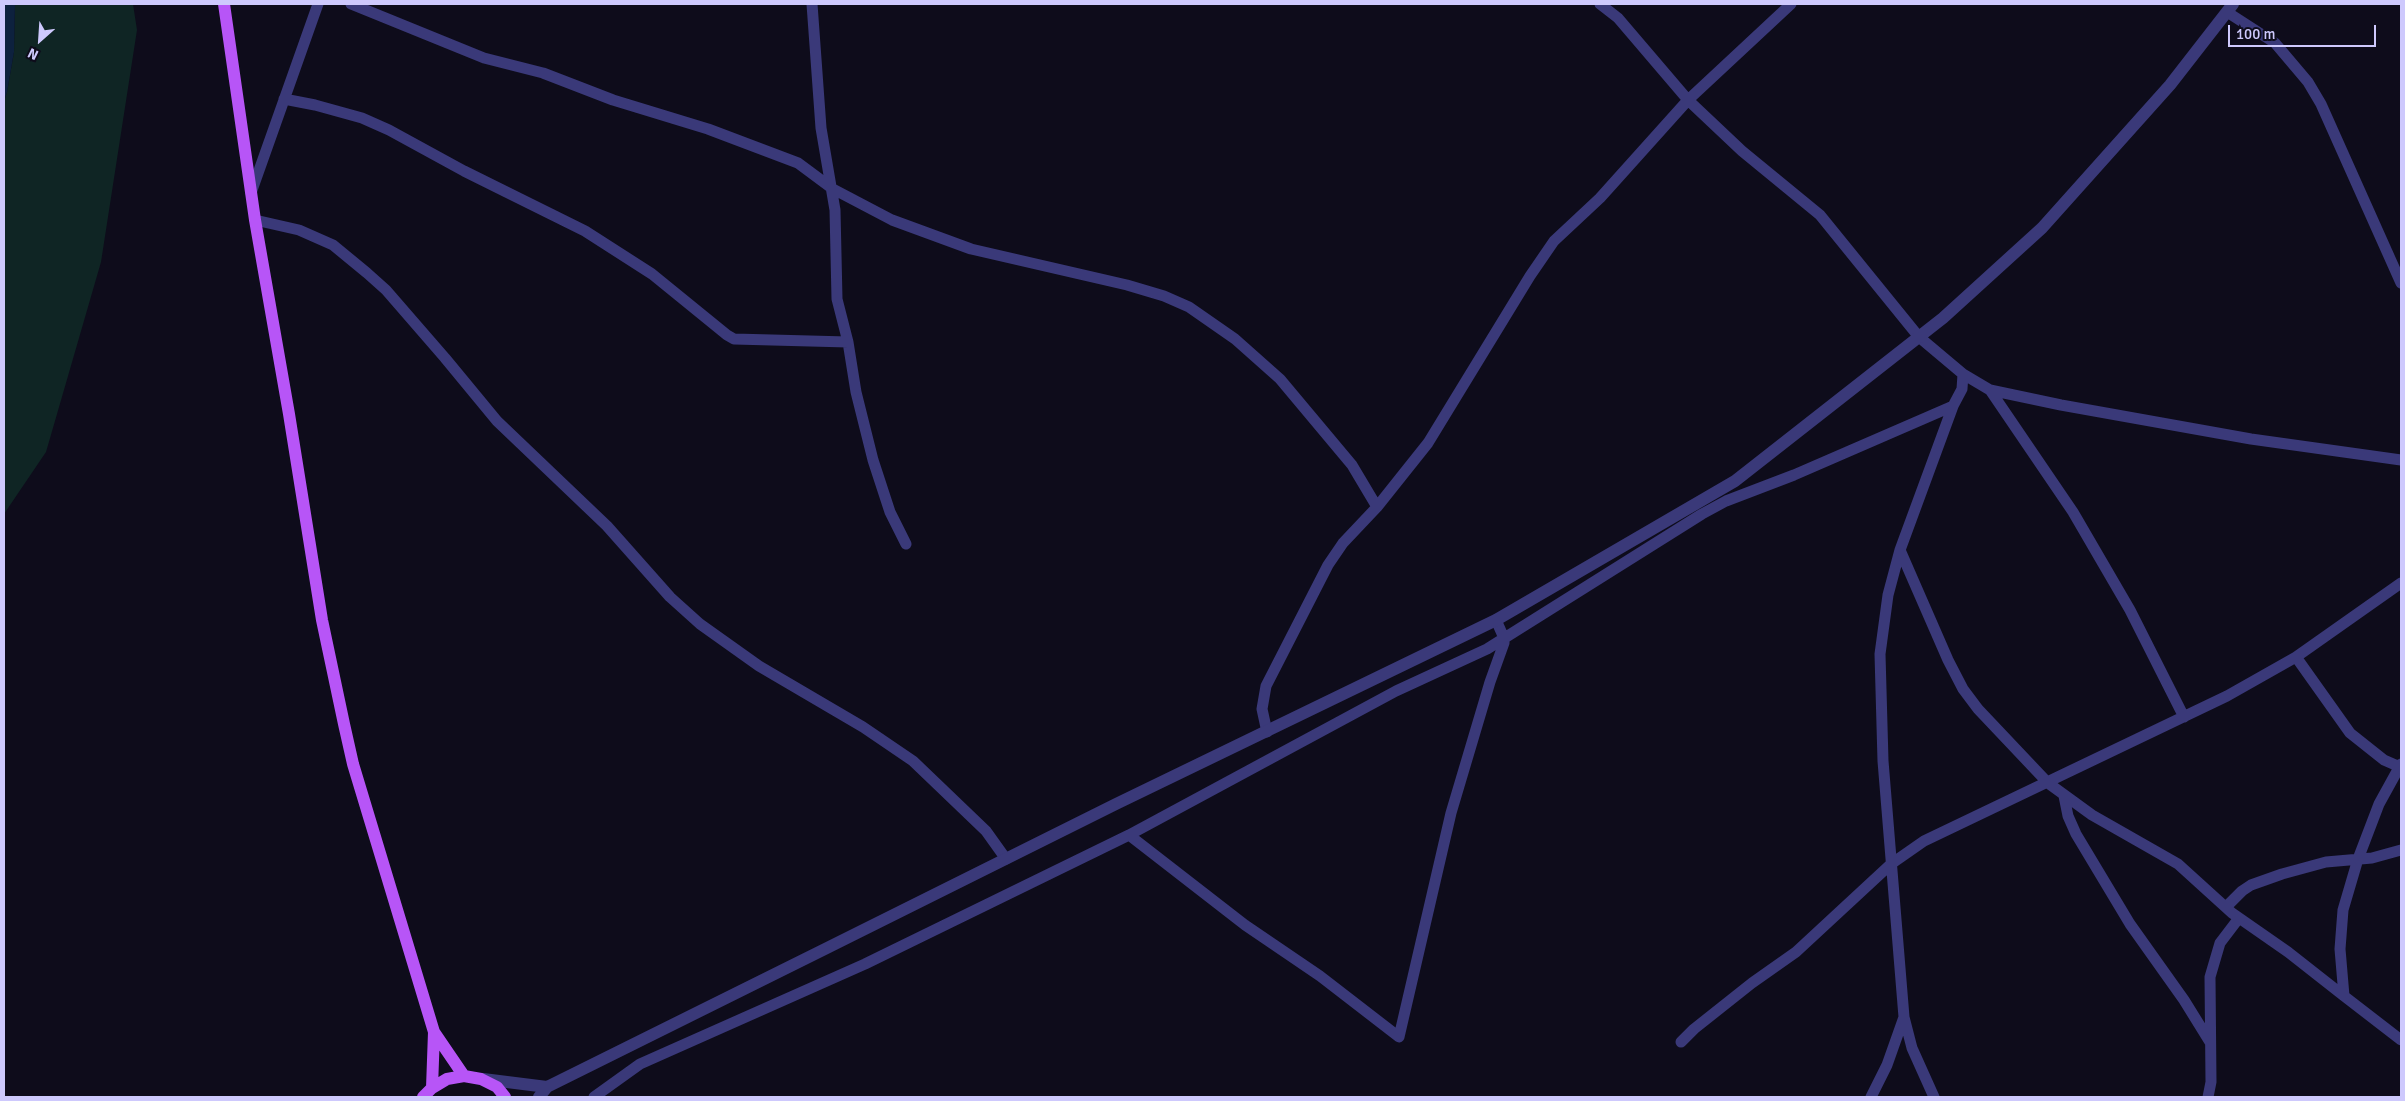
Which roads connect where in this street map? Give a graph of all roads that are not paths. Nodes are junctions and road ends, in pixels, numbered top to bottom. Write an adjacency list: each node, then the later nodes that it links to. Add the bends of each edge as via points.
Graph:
1 (224, 4): 11 (main road)
2 (318, 4): 8 (street)
3 (351, 4): 10 (street, via 484,58 543,73 613,100 763,149 798,163)
4 (812, 4): 10 (street, via 821,128)
5 (1600, 4): 9 (street, via 1618,18)
6 (1791, 4): 9 (street)
7 (2230, 8): 13 (street, via 2275,44 2308,82 2321,104); 14 (street, via 2164,93 2042,228)
8 (284, 99): 11 (street); 15 (street, via 362,118 585,231 652,274 734,339)
9 (1688, 100): 14 (street, via 1742,152 1820,215); 20 (street, via 1600,198 1554,242 1428,444)
10 (833, 189): 15 (street, via 836,299); 20 (street, via 892,220 971,249 1128,284 1188,307 1235,338 1280,379 1352,465)
11 (251, 193): 12 (main road)
12 (254, 220): 34 (street, via 298,230 333,245 367,273 386,290 497,421 607,526 670,597 700,624 759,666 864,727 913,761 986,831); 41 (main road, via 322,620 344,724 353,764)
13 (2401, 283)
14 (1919, 337): 16 (street); 24 (street, via 1735,481)
15 (848, 342): 21 (street, via 856,392 874,460 890,512)
16 (1963, 374): 17 (street); 18 (street, via 1962,389)
17 (1990, 390): 19 (street, via 2251,438); 27 (street, via 2073,512 2130,610)
18 (1953, 406): 22 (street); 25 (street, via 1726,501)
19 (2401, 460)
20 (1377, 507): 28 (street, via 1343,543 1328,565 1279,658 1266,686 1262,709)
21 (906, 544)
22 (1900, 550): 30 (street, via 1963,689); 36 (street, via 1888,595 1880,654 1883,761)
23 (2401, 583): 26 (street)
24 (1496, 620): 25 (street); 28 (street)
25 (1504, 638): 32 (street, via 1396,691); 32 (street, via 1451,813 1399,1037 1320,976 1245,925)
26 (2296, 657): 27 (street); 29 (street, via 2350,733 2376,755)
27 (2184, 717): 30 (street)
28 (1267, 732): 34 (street)
29 (2400, 766): 35 (street, via 2379,804)
30 (2048, 783): 31 (street); 36 (street, via 1924,841)
31 (2064, 796): 37 (street, via 2178,864); 44 (street, via 2076,834 2130,924)
32 (1129, 835): 51 (street, via 865,964 640,1064)
33 (2401, 850): 35 (street)
34 (1006, 859): 48 (street)
35 (2358, 859): 37 (street, via 2304,868 2251,884); 39 (street, via 2346,896 2340,933)
36 (1891, 864): 40 (street); 43 (street, via 1796,952 1752,982)
37 (2226, 907): 38 (street)
38 (2239, 918): 39 (street); 44 (street, via 2220,943 2210,977)
39 (2344, 996): 42 (street)
40 (1904, 1017): 52 (street, via 1887,1065); 53 (street, via 1912,1048)
41 (434, 1032): 45 (main road); 47 (main road)
42 (2401, 1040)
43 (1681, 1042)
44 (2210, 1042): 54 (street)
45 (464, 1076): 46 (main road); 47 (main road, via 447,1079)
46 (481, 1079): 48 (street); 50 (main road)
47 (432, 1088): 49 (main road)
48 (543, 1092)
49 (423, 1097)
50 (505, 1097)
51 (594, 1097)
52 (1871, 1097)
53 (1934, 1097)
54 (2208, 1097)

